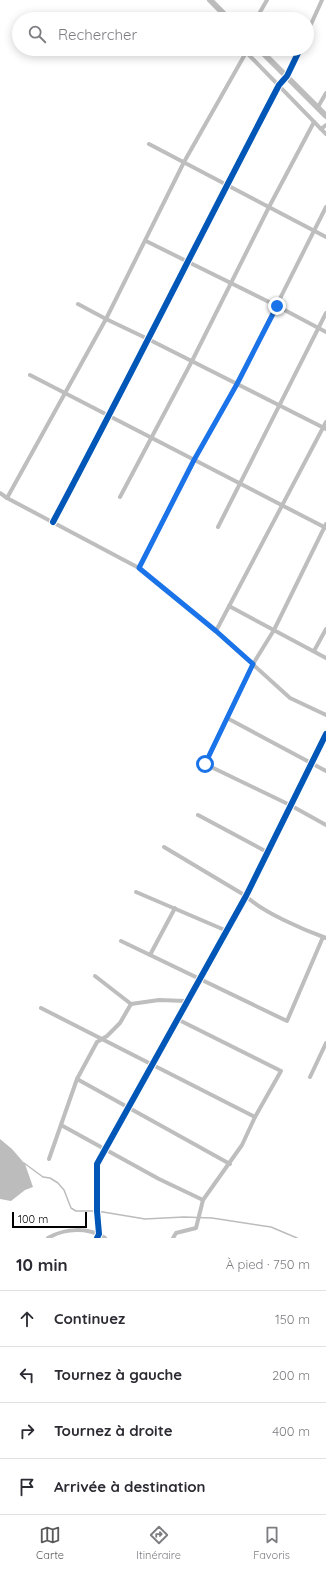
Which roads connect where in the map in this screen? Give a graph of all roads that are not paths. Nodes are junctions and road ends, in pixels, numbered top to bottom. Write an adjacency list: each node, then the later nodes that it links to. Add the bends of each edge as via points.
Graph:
1 (210, 0): 4 (main road)
2 (266, 0): 5 (street)
3 (322, 0): 6 (street)
4 (222, 12)
5 (260, 12)
6 (314, 18)
7 (244, 56): 21 (street)
8 (252, 56): 12 (street)
9 (266, 56): 11 (main road)
10 (297, 56): 11 (street)
11 (287, 76): 12 (street); 14 (main road)
12 (279, 85): 16 (street); 22 (street)
13 (326, 93): 14 (street)
14 (318, 107): 15 (main road)
15 (326, 116)
16 (314, 122): 18 (street); 23 (street)
17 (326, 125): 18 (street)
18 (321, 129): 19 (street)
19 (326, 134)
20 (149, 144): 21 (street)
21 (184, 162): 22 (street); 27 (street)
22 (226, 185): 23 (street); 28 (street)
23 (269, 207): 25 (street); 29 (street)
24 (326, 207): 25 (street)
25 (314, 231): 26 (street); 31 (street)
26 (326, 237)
27 (146, 241): 28 (street); 33 (street)
28 (187, 262): 29 (street); 36 (street)
29 (231, 284): 31 (street); 37 (street)
30 (78, 304): 33 (street)
31 (277, 306): 34 (street); 39 (street)
32 (326, 313): 34 (street)
33 (106, 319): 36 (street); 40 (street)
34 (318, 328): 35 (street); 41 (street)
35 (326, 332)
36 (148, 339): 37 (street); 42 (street)
37 (192, 361): 39 (street); 45 (street)
38 (30, 375): 40 (street)
39 (237, 384): 41 (street); 46 (street)
40 (65, 394): 42 (street); 50 (street)
41 (279, 406): 44 (street); 47 (street)
42 (109, 416): 45 (street); 52 (street)
43 (326, 422): 44 (street)
44 (325, 428): 51 (street)
45 (152, 438): 46 (street); 49 (street)
46 (194, 460): 47 (street); 55 (street)
47 (240, 484): 51 (street); 54 (street)
48 (0, 493): 50 (street)
49 (120, 497)
50 (7, 498): 52 (street)
51 (282, 505): 53 (street); 56 (street)
52 (53, 522): 55 (street)
53 (325, 526): 58 (street)
54 (218, 527)
55 (139, 568): 59 (street)
56 (229, 606): 58 (street); 59 (street)
57 (326, 629): 60 (street)
58 (274, 630): 60 (street); 62 (street)
59 (216, 631): 62 (street)
60 (314, 651): 61 (street)
61 (326, 658)
62 (253, 664): 63 (street, via 290,698); 64 (street)
63 (326, 715)
64 (227, 718): 66 (street); 68 (street, via 205,764)
65 (326, 734): 66 (street)
66 (311, 764): 67 (street); 68 (street)
67 (326, 771)
68 (290, 805): 70 (street); 72 (street)
69 (198, 815): 72 (street)
70 (326, 825)
71 (164, 847): 74 (street)
72 (268, 852): 74 (street)
73 (136, 892): 75 (street)
74 (246, 896): 76 (street); 77 (street, via 254,904)
75 (175, 908): 76 (street); 79 (street)
76 (227, 931): 81 (street)
77 (325, 937): 81 (street, via 287,1021)
78 (121, 941): 79 (street)
79 (150, 955): 81 (street)
80 (95, 976): 83 (street)
81 (199, 979): 82 (street)
82 (186, 1001): 83 (street, via 159,1000); 85 (street)
83 (131, 1004): 86 (street, via 120,1023)
84 (41, 1008): 86 (street)
85 (177, 1019): 88 (street); 92 (street, via 281,1071)
86 (102, 1039): 88 (street); 90 (street, via 97,1042)
87 (326, 1043): 89 (street)
88 (152, 1064): 91 (street); 92 (street)
89 (310, 1077)
90 (77, 1078): 91 (street); 93 (street)
91 (129, 1106): 94 (street); 96 (street)
92 (255, 1117): 96 (street)
93 (61, 1125): 94 (street); 95 (street)
94 (105, 1150): 97 (street); 98 (street, via 97,1164)
95 (49, 1159)
96 (230, 1164): 97 (street)
97 (203, 1200): 101 (street, via 196,1228 176,1233)
98 (98, 1236): 99 (street, via 81,1230 58,1232); 100 (street)
99 (48, 1238)
100 (105, 1238)
101 (173, 1238)

